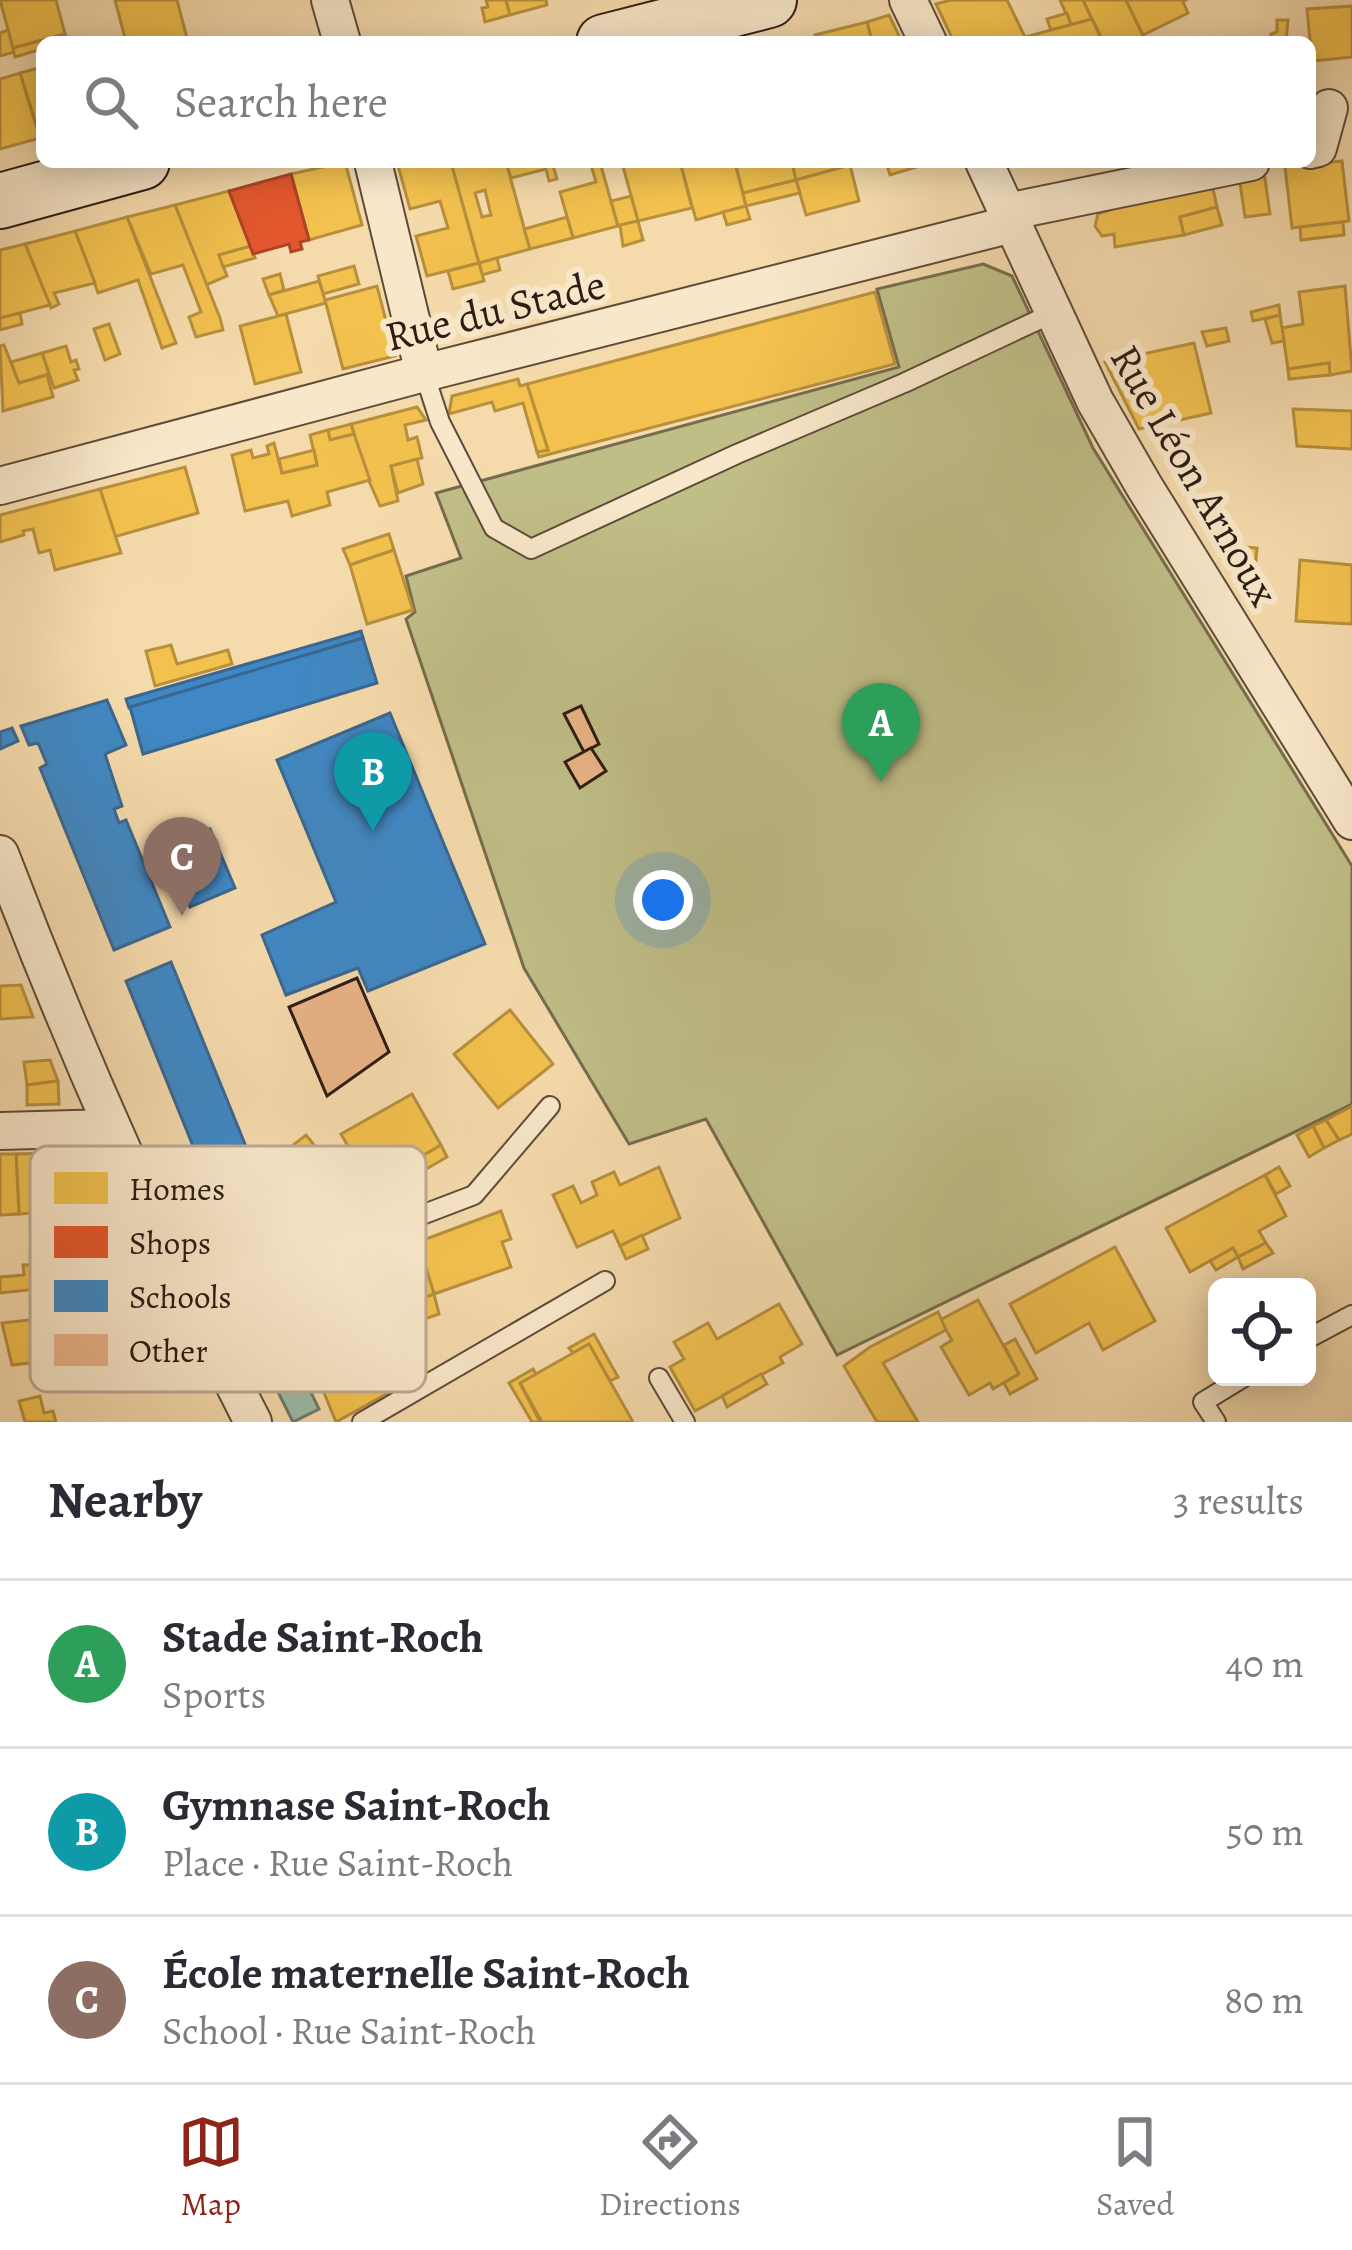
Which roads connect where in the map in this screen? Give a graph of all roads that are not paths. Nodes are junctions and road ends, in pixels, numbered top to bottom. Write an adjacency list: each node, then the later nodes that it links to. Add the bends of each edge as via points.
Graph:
1 (330, 0): 4 (street)
2 (770, 0): 5 (main road)
3 (908, 0): 6 (street)
4 (340, 36)
5 (628, 36)
6 (925, 36)
7 (1328, 108): 8 (street)
8 (1316, 148)
9 (120, 168): 13 (main road)
10 (374, 168): 16 (street)
11 (987, 168): 14 (street, Rue Léon Arnoux)
12 (1225, 168): 14 (street, Rue du Stade)
13 (0, 201)
14 (1010, 218): 15 (street, Rue Léon Arnoux); 16 (street, Rue du Stade)
15 (1053, 313): 16 (lane, via 531,549 494,528); 18 (street, Rue Léon Arnoux, via 1144,486)
16 (424, 373): 17 (street, Rue du Stade)
17 (0, 486)
18 (1352, 820)
19 (0, 854): 21 (street)
20 (550, 1106): 24 (lane, via 474,1195)
21 (111, 1128): 22 (street); 23 (street)
22 (0, 1131)
23 (120, 1146)
24 (426, 1213)
25 (605, 1281): 29 (lane)
26 (1352, 1315): 27 (lane)
27 (1316, 1334)
28 (659, 1378): 35 (lane)
29 (426, 1385)
30 (1229, 1386): 36 (lane, via 1203,1402)
31 (239, 1392): 33 (street)
32 (414, 1392): 34 (lane)
33 (254, 1422)
34 (362, 1422)
35 (685, 1422)
36 (1216, 1422)

